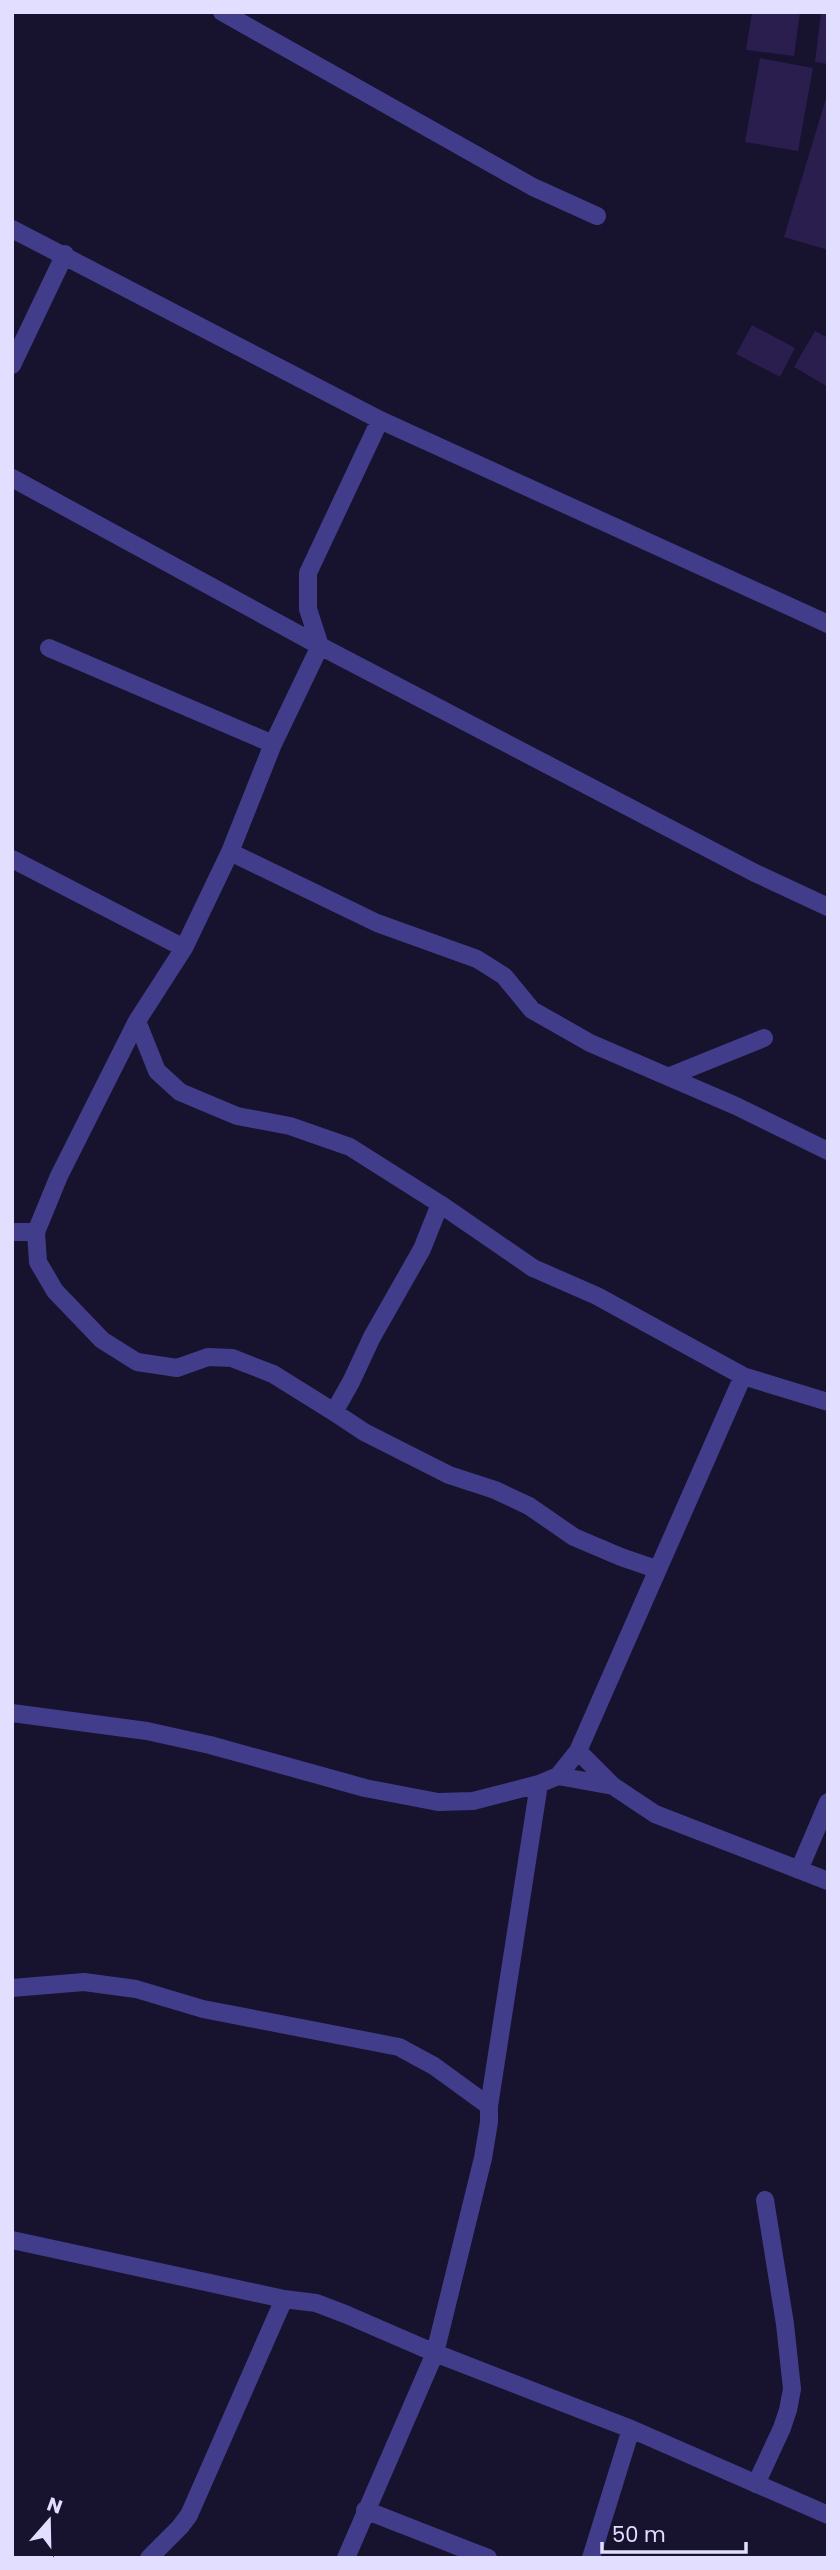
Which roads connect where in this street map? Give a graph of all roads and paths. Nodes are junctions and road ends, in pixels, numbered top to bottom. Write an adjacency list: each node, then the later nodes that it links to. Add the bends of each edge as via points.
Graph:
1 (222, 12): 2 (street, via 533,187)
2 (597, 216)
3 (12, 229): 4 (street)
4 (65, 254): 5 (street); 6 (street)
5 (12, 365)
6 (380, 420): 8 (street); 9 (street, via 308,573 308,609)
7 (12, 478): 9 (street)
8 (828, 624)
9 (320, 646): 11 (street); 14 (street, via 755,873)
10 (49, 648): 11 (street)
11 (273, 744): 12 (street)
12 (230, 852): 15 (street); 18 (street, via 377,923 477,959 504,976 532,1010 590,1043)
13 (12, 859): 15 (street)
14 (828, 906)
15 (184, 948): 16 (street)
16 (137, 1021): 20 (street, via 157,1071 180,1092 237,1116 290,1126 350,1147); 22 (street)
17 (764, 1038): 18 (street)
18 (670, 1076): 19 (street)
19 (828, 1152)
20 (440, 1204): 23 (street, via 533,1268 597,1296); 25 (street, via 422,1248)
21 (12, 1232): 22 (street)
22 (36, 1232): 25 (street, via 38,1262 55,1291 102,1340 137,1363 177,1368 208,1357 232,1357 273,1374)
23 (743, 1376): 24 (street); 26 (street)
24 (828, 1402)
25 (334, 1412): 26 (street, via 449,1475 529,1506 574,1537)
26 (656, 1569): 28 (street)
27 (12, 1713): 30 (street, via 147,1731 365,1788 438,1802 473,1801)
28 (578, 1751): 29 (street); 31 (street)
29 (558, 1776): 30 (street); 31 (street)
30 (539, 1784): 36 (street)
31 (613, 1786): 33 (street, via 655,1814)
32 (828, 1802): 33 (street)
33 (799, 1870): 34 (street)
34 (828, 1881)
35 (12, 1988): 36 (street, via 84,1982 136,1989 204,2008 399,2047)
36 (489, 2106): 40 (street, via 483,2158)
37 (765, 2200): 42 (street, via 792,2389 782,2428)
38 (12, 2240): 39 (street)
39 (284, 2299): 40 (street, via 316,2303); 45 (street, via 189,2515)
40 (435, 2353): 41 (street); 43 (street)
41 (631, 2429): 42 (street); 48 (street)
42 (756, 2484): 44 (street)
43 (365, 2510): 46 (street); 47 (street)
44 (828, 2515)
45 (149, 2558)
46 (346, 2558)
47 (488, 2558)
48 (591, 2558)

